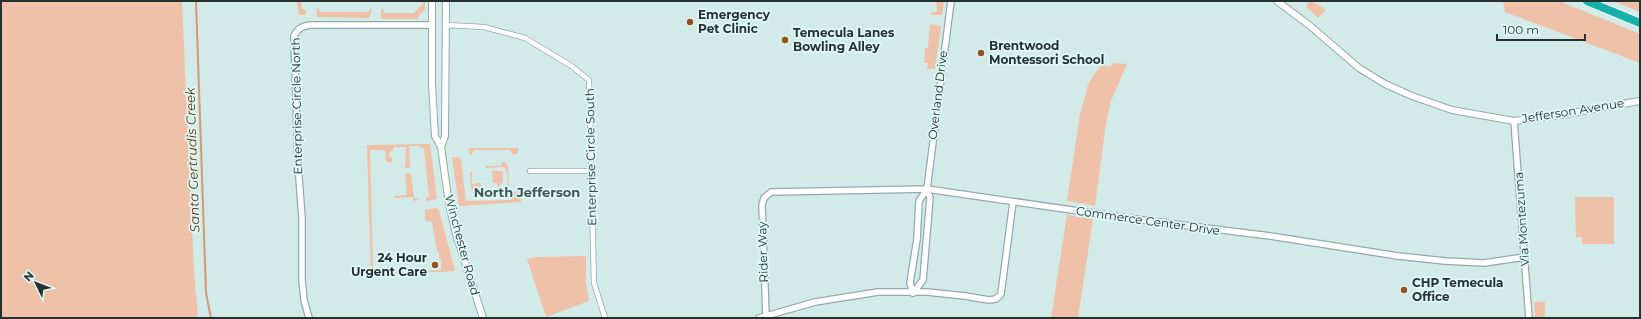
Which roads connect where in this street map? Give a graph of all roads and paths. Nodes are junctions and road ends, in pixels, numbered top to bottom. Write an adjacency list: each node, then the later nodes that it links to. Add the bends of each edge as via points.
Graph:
1 (432, 1): 7 (main road, Winchester Road)
2 (446, 1): 8 (main road, Winchester Road)
3 (951, 1): 14 (street, Overland Drive)
4 (1277, 1): 10 (main road, Jefferson Avenue, via 1360,68 1385,84 1452,110)
5 (1587, 1): 6 (highway)
6 (1640, 23)
7 (431, 25): 11 (main road, Winchester Road, via 435,136); 20 (street, Enterprise Circle North, via 311,25 297,29 294,36 302,218 302,280)
8 (446, 25): 11 (main road, Winchester Road, via 445,136); 13 (street, Enterprise Circle South, via 484,27 525,38 570,65 589,80)
9 (1640, 101): 10 (main road, Jefferson Avenue)
10 (1514, 121): 17 (street, Via Montezuma)
11 (441, 147): 21 (main road, Winchester Road, via 446,189 456,234)
12 (530, 171): 13 (street)
13 (591, 171): 22 (street, Enterprise Circle South, via 594,283)
14 (927, 189): 15 (street, Commerce Center Drive); 16 (street, Commerce Center Drive); 18 (street, Overland Drive, via 919,201 917,239 910,283); 18 (street, Overland Drive, via 930,198 923,280)
15 (771, 192): 19 (street, Rider Way, via 764,198 762,205)
16 (1013, 202): 17 (street, Commerce Center Drive, via 1452,262 1484,263); 18 (street, via 1001,294 996,299 927,292)
17 (1525, 257): 24 (street, Via Montezuma)
18 (913, 293): 19 (street, via 878,292 849,296 815,302)
19 (766, 316): 23 (street)
20 (309, 318)
21 (483, 318)
22 (605, 318)
23 (759, 318)
24 (1529, 318)

